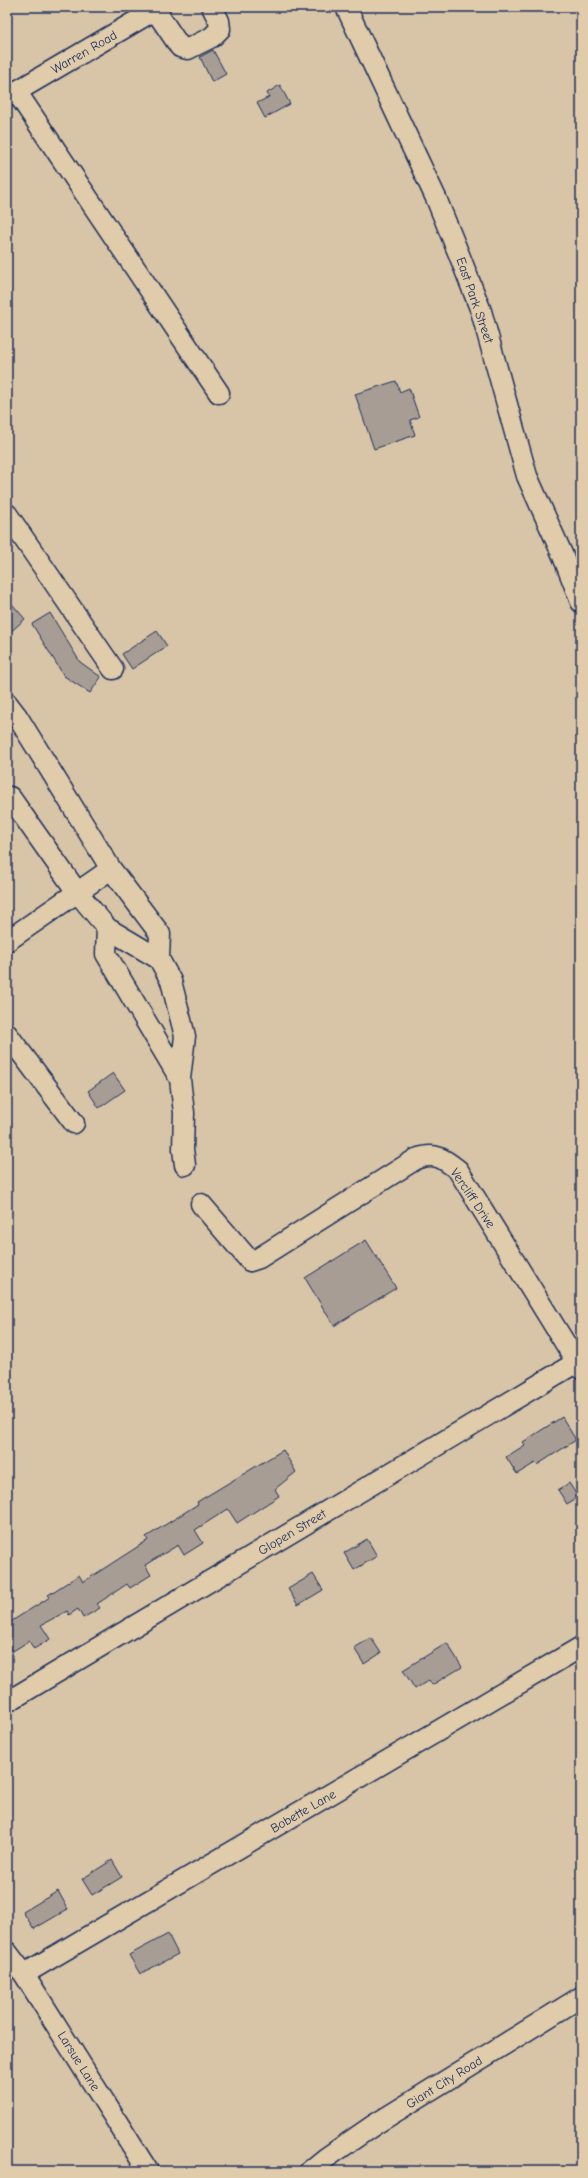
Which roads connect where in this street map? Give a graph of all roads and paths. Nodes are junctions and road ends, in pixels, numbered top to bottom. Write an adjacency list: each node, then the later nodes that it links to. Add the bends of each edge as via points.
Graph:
1 (212, 7): 3 (street, via 220,29 212,37 188,49 180,47)
2 (346, 7): 7 (street, East Park Street, via 436,198 460,257 481,311 527,476)
3 (158, 9): 4 (street, Warren Road)
4 (12, 94): 5 (street)
5 (219, 394)
6 (7, 514): 8 (street)
7 (581, 602)
8 (113, 669)
9 (7, 703): 11 (street)
10 (10, 797): 12 (street)
11 (111, 869): 12 (street); 15 (street, via 160,934)
12 (77, 892): 13 (street); 14 (street)
13 (107, 928): 15 (street); 17 (street, via 106,954)
14 (7, 941)
15 (159, 959): 17 (street, via 170,981 185,1036)
16 (7, 1034): 18 (street)
17 (180, 1079): 19 (street, via 184,1113)
18 (74, 1123)
19 (185, 1165)
20 (201, 1204): 21 (street, Vercliff Drive, via 250,1260 259,1258 416,1159 428,1155 445,1159 458,1170)
21 (579, 1365): 23 (street, Glopen Street)
22 (581, 1647): 25 (street, Bobette Lane)
23 (7, 1702)
24 (7, 1952): 25 (street, Larsue Lane)
25 (24, 1974): 27 (street, Larsue Lane)
26 (581, 1997): 28 (street, Giant City Road, via 374,2125)
27 (148, 2171)
28 (310, 2171)

